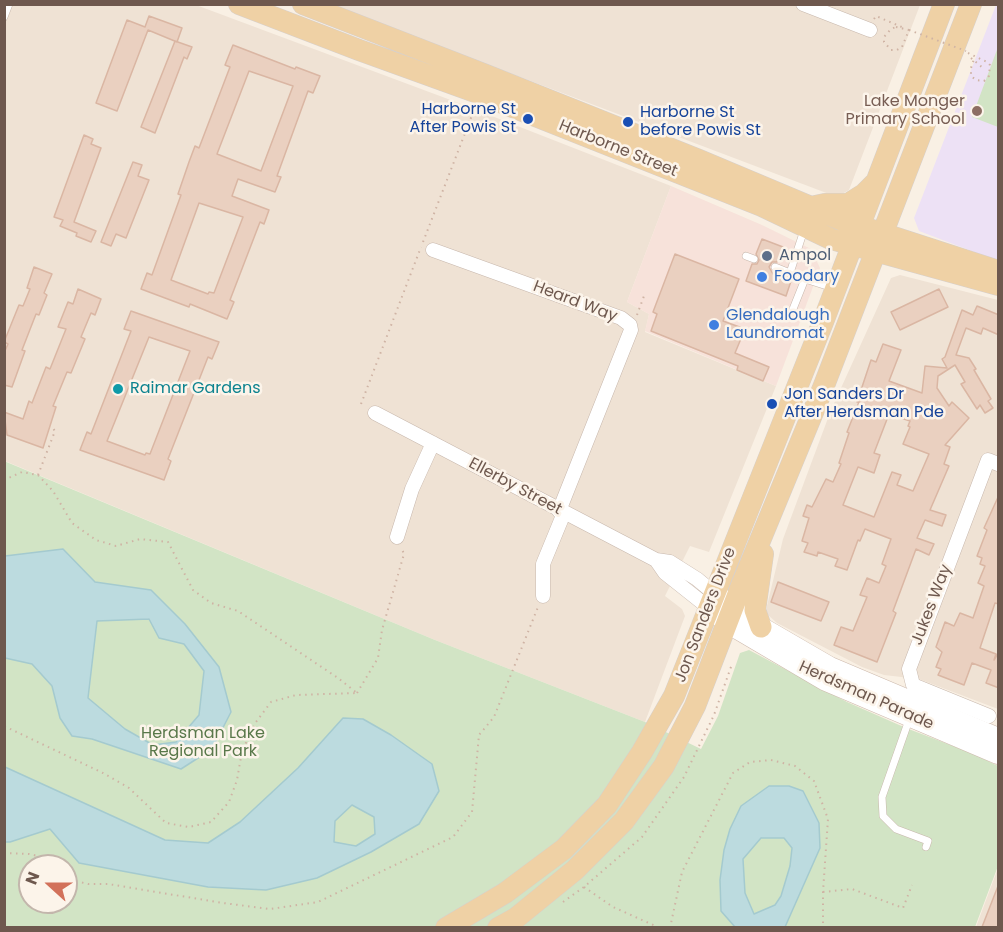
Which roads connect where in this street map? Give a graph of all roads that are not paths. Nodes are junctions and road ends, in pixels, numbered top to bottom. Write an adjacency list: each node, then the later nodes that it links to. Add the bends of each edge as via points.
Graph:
1 (9, 4): 7 (lane)
2 (239, 4): 10 (main road, Harborne Street)
3 (303, 4): 8 (main road, Harborne Street)
4 (803, 4): 9 (street)
5 (944, 4): 12 (main road, Jon Sanders Drive)
6 (971, 4): 11 (main road, Jon Sanders Drive)
7 (4, 16)
8 (367, 29): 10 (main road); 13 (main road, Harborne Street, via 699,160)
9 (870, 30)
10 (359, 50): 13 (main road, Harborne Street, via 476,92 762,206)
11 (911, 159): 15 (main road, Jon Sanders Drive); 16 (main road, via 912,186 903,221)
12 (876, 181): 13 (main road, via 848,204 825,204); 14 (main road, Jon Sanders Drive)
13 (807, 217): 14 (main road, Harborne Street); 22 (lane)
14 (855, 236): 15 (main road, Harborne Street); 25 (main road, Jon Sanders Drive)
15 (879, 243): 16 (main road, Harborne Street); 24 (main road, Harborne Street); 31 (main road, Jon Sanders Drive)
16 (918, 245): 21 (main road, Harborne Street)
17 (433, 250): 30 (street, Heard Way, via 621,318 630,325)
18 (746, 256): 19 (lane)
19 (754, 259)
20 (775, 267): 22 (lane)
21 (999, 271)
22 (790, 273): 23 (lane)
23 (805, 279): 25 (lane); 26 (lane)
24 (999, 285)
25 (836, 289): 34 (main road, Jon Sanders Drive)
26 (793, 309)
27 (375, 413): 28 (street, Ellerby Street)
28 (433, 443): 30 (street, Ellerby Street); 32 (street, via 412,489)
29 (999, 464): 38 (street, Jukes Way, via 988,460 909,669 913,685)
30 (561, 512): 33 (street, Heard Way, via 543,564); 34 (street, Ellerby Street, via 656,561 665,573)
31 (770, 515): 35 (main road, Jon Sanders Drive); 36 (main road, via 755,599)
32 (398, 537)
33 (543, 596)
34 (712, 601): 35 (main road, Herdsman Parade); 41 (main road, Jon Sanders Drive, via 674,696)
35 (730, 615): 36 (main road, Herdsman Parade); 37 (main road, Herdsman Parade, via 824,680); 39 (main road, Jon Sanders Drive, via 695,706)
36 (761, 627): 37 (main road, Herdsman Parade)
37 (913, 711): 38 (main road, Herdsman Parade); 42 (lane, via 882,797 883,816 896,829 928,841)
38 (989, 730): 40 (main road, Herdsman Parade)
39 (678, 738): 41 (main road, via 658,762); 44 (main road, Jon Sanders Drive, via 664,766 624,821 575,870 516,918)
40 (999, 754)
41 (623, 783): 43 (main road, Jon Sanders Drive, via 564,849 505,893)
42 (926, 847)
43 (446, 927)
44 (498, 927)

